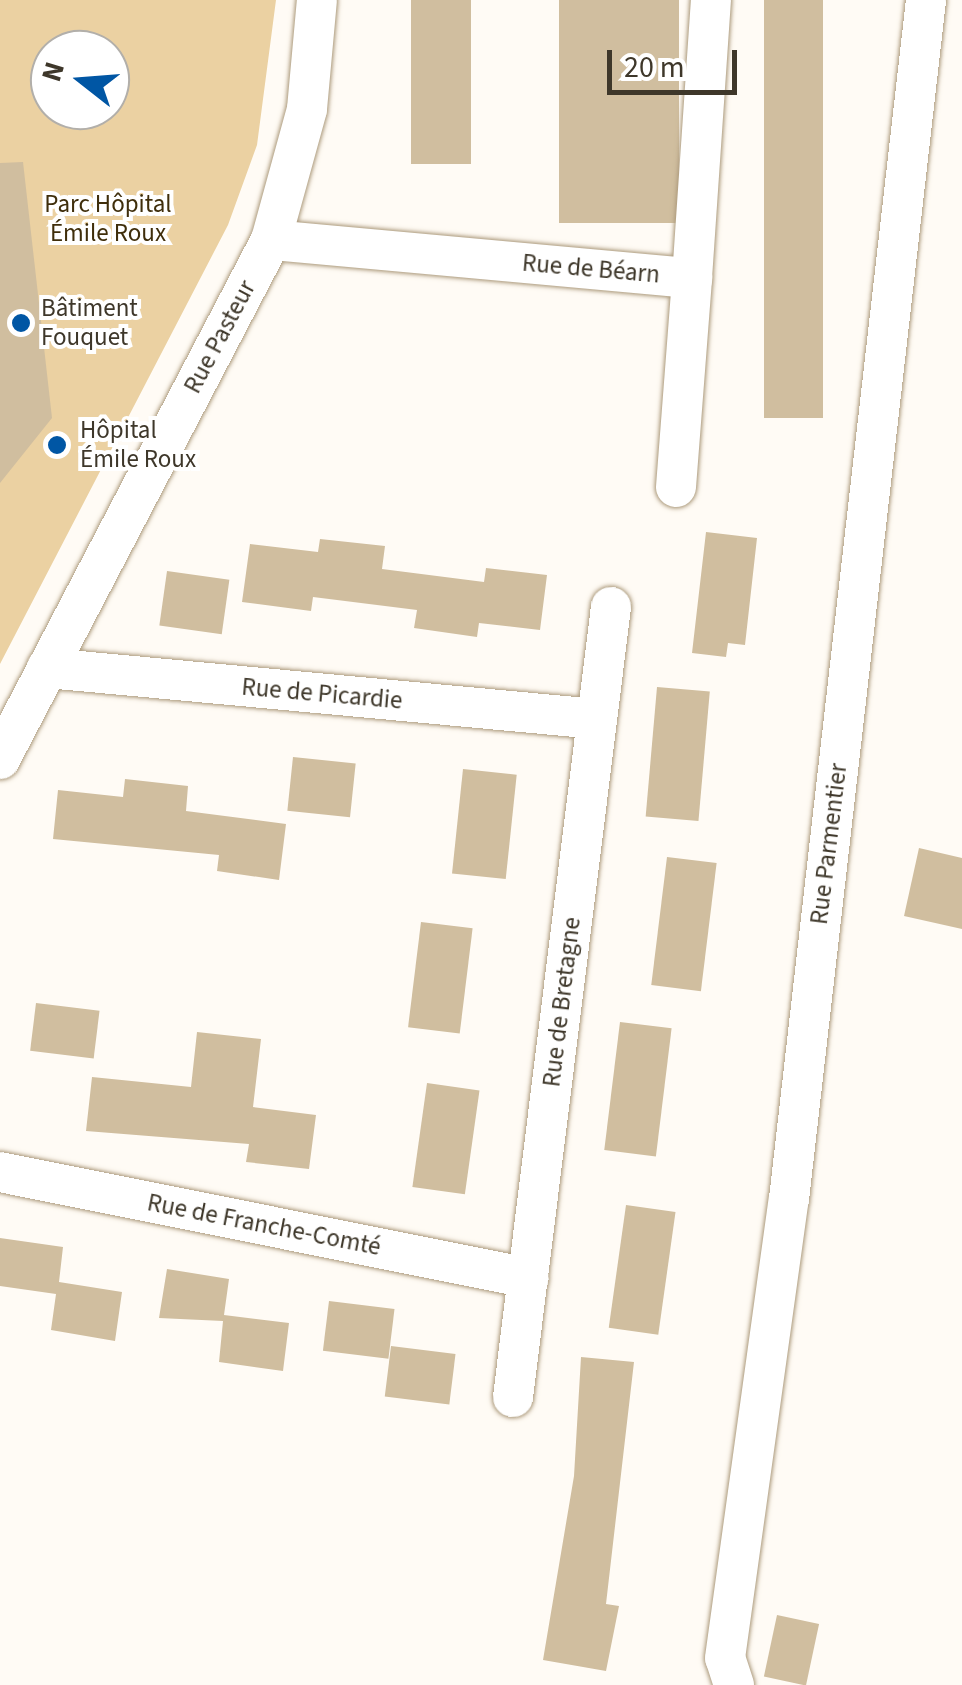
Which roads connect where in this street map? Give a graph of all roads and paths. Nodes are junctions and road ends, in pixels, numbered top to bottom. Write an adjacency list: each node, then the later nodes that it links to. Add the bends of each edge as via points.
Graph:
1 (317, 0): 4 (street, Rue Pasteur, via 308,109)
2 (712, 0): 5 (street, Rue de Béarn)
3 (926, 0): 14 (street, Rue Parmentier, via 788,1199 724,1658)
4 (271, 240): 5 (street, Rue de Béarn); 8 (street, Rue Pasteur)
5 (692, 278): 6 (street)
6 (676, 487)
7 (611, 607): 9 (street, Rue de Bretagne)
8 (47, 668): 9 (street, Rue de Picardie); 10 (street, Rue Pasteur)
9 (597, 719): 12 (street, Rue de Bretagne)
10 (0, 759)
11 (0, 1172): 12 (street, Rue de Franche-Comté)
12 (528, 1278): 13 (street, Rue de Bretagne)
13 (513, 1398)
14 (734, 1685)

